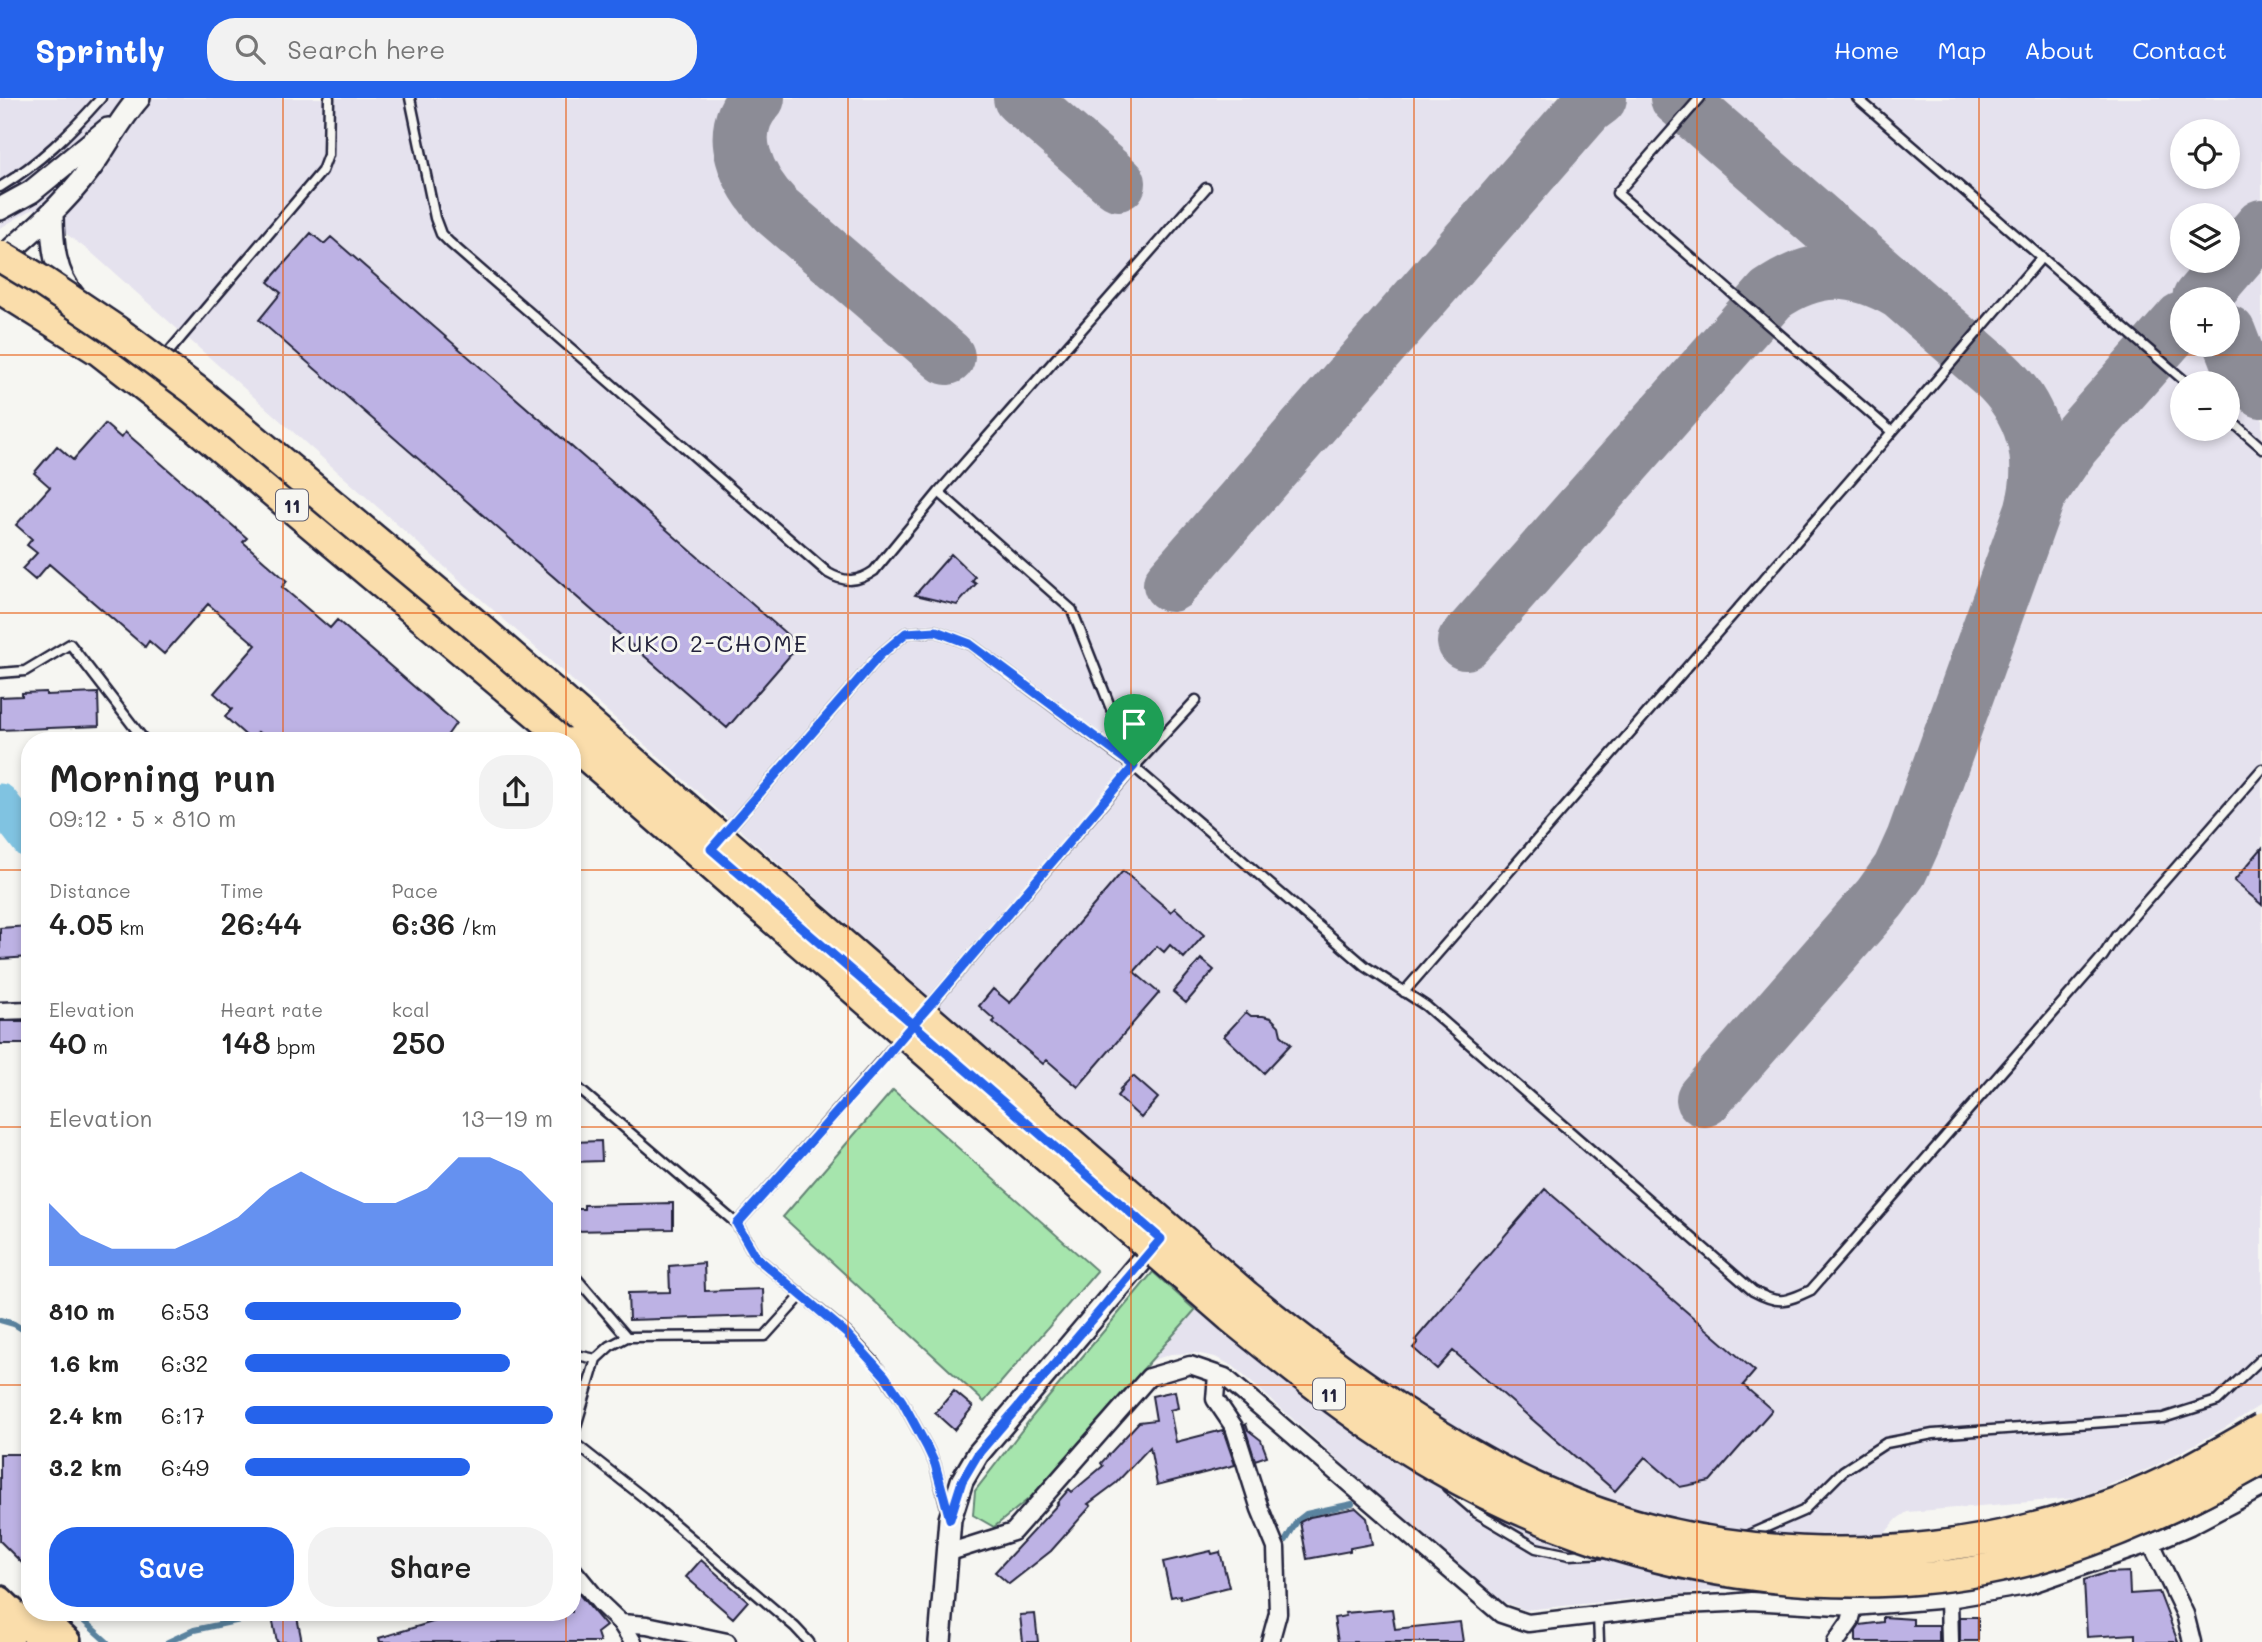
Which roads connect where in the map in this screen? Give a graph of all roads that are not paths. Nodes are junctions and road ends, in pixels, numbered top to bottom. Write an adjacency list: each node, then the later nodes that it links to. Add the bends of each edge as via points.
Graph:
1 (101, 98): 8 (lane, via 44,158)
2 (139, 98): 7 (street)
3 (329, 98): 16 (lane, via 328,155 323,171)
4 (410, 98): 21 (lane, via 441,234 828,573 840,580 853,580 874,571)
5 (1700, 98): 19 (lane, via 1617,193)
6 (1857, 98): 12 (lane)
7 (121, 118): 10 (street, via 31,192); 11 (street, via 90,170)
8 (0, 187)
9 (1206, 188): 21 (lane)
10 (0, 209)
11 (52, 213): 13 (street); 15 (street, via 56,264 67,288)
12 (2042, 257): 17 (lane); 19 (lane)
13 (0, 258): 15 (street); 47 (highway, 11, bridge, via 116,331 195,390 472,622 1257,1305 1366,1389 1495,1469 1579,1506 1700,1541 1783,1552 1889,1552 1979,1542 2048,1527 2121,1502)
14 (0, 288): 25 (highway, 11, via 99,351 186,418)
15 (90, 316): 16 (street)
16 (153, 371): 26 (street)
17 (2173, 371)
18 (2240, 429): 20 (lane)
19 (1892, 432): 32 (lane)
20 (2262, 448)
21 (939, 492): 29 (lane, via 1072,610)
22 (0, 673): 24 (lane, via 25,671 70,644)
23 (1196, 699): 29 (lane)
24 (138, 732)
25 (559, 732)
26 (574, 732)
27 (581, 738): 31 (street)
28 (581, 751): 49 (highway, 11, bridge, via 1263,1343 1395,1441 1530,1514 1614,1546 1696,1566 1782,1578 1889,1580 1998,1566 2055,1552 2127,1527 2205,1492)
29 (1134, 766): 31 (lane, via 970,644 936,631 906,633 880,655); 32 (lane, via 1365,966); 35 (lane)
30 (2262, 769): 32 (lane, via 1811,1290 1792,1299 1772,1302 1753,1292 1426,1006)
31 (711, 849): 35 (street)
32 (1404, 992)
33 (21, 1010): 34 (street)
34 (0, 1011)
35 (914, 1024): 37 (lane); 53 (street, via 1166,1243 978,1454 962,1481)
36 (581, 1091): 37 (lane)
37 (737, 1224): 39 (lane, via 756,1257)
38 (581, 1283): 40 (lane)
39 (802, 1295): 40 (lane, via 765,1336); 53 (lane, via 846,1333 902,1401 935,1464)
40 (627, 1337): 43 (lane)
41 (581, 1356): 43 (lane)
42 (2262, 1358): 55 (lane, via 2217,1401 2163,1418 1933,1434 1886,1443 1843,1471 1803,1511 1712,1549)
43 (596, 1359): 46 (lane)
44 (1308, 1366): 50 (lane)
45 (1217, 1375): 57 (street, via 1190,1365 1149,1377 1013,1532); 64 (street, via 1502,1614 1528,1623); 78 (street, via 1215,1399 1234,1427 1276,1548 1278,1613)
46 (581, 1410)
47 (2262, 1429)
48 (581, 1447): 76 (lane, via 796,1627)
49 (2262, 1459)
50 (1434, 1476)
51 (1445, 1485): 56 (lane, via 1478,1513 1536,1548 1569,1555)
52 (2262, 1488): 54 (street)
53 (950, 1519): 57 (street)
54 (2151, 1543): 62 (street, via 2026,1586); 81 (street, via 2185,1614)
55 (1699, 1550)
56 (1673, 1551)
57 (947, 1553): 77 (street)
58 (0, 1579): 60 (main road)
59 (581, 1580): 68 (street)
60 (21, 1599)
61 (0, 1600): 65 (main road)
62 (1950, 1600): 63 (street); 80 (street)
63 (1854, 1607): 64 (street, via 1751,1601); 70 (street)
64 (1598, 1615): 79 (lane)
65 (21, 1620)
66 (22, 1621): 72 (main road)
67 (45, 1621): 73 (main road)
68 (621, 1623): 74 (street); 75 (street)
69 (0, 1631): 71 (main road)
70 (1838, 1641)
71 (10, 1642)
72 (44, 1642)
73 (67, 1642)
74 (633, 1642)
75 (727, 1642)
76 (808, 1642)
77 (940, 1642)
78 (1270, 1642)
79 (1600, 1642)
80 (1950, 1642)
81 (2192, 1642)

